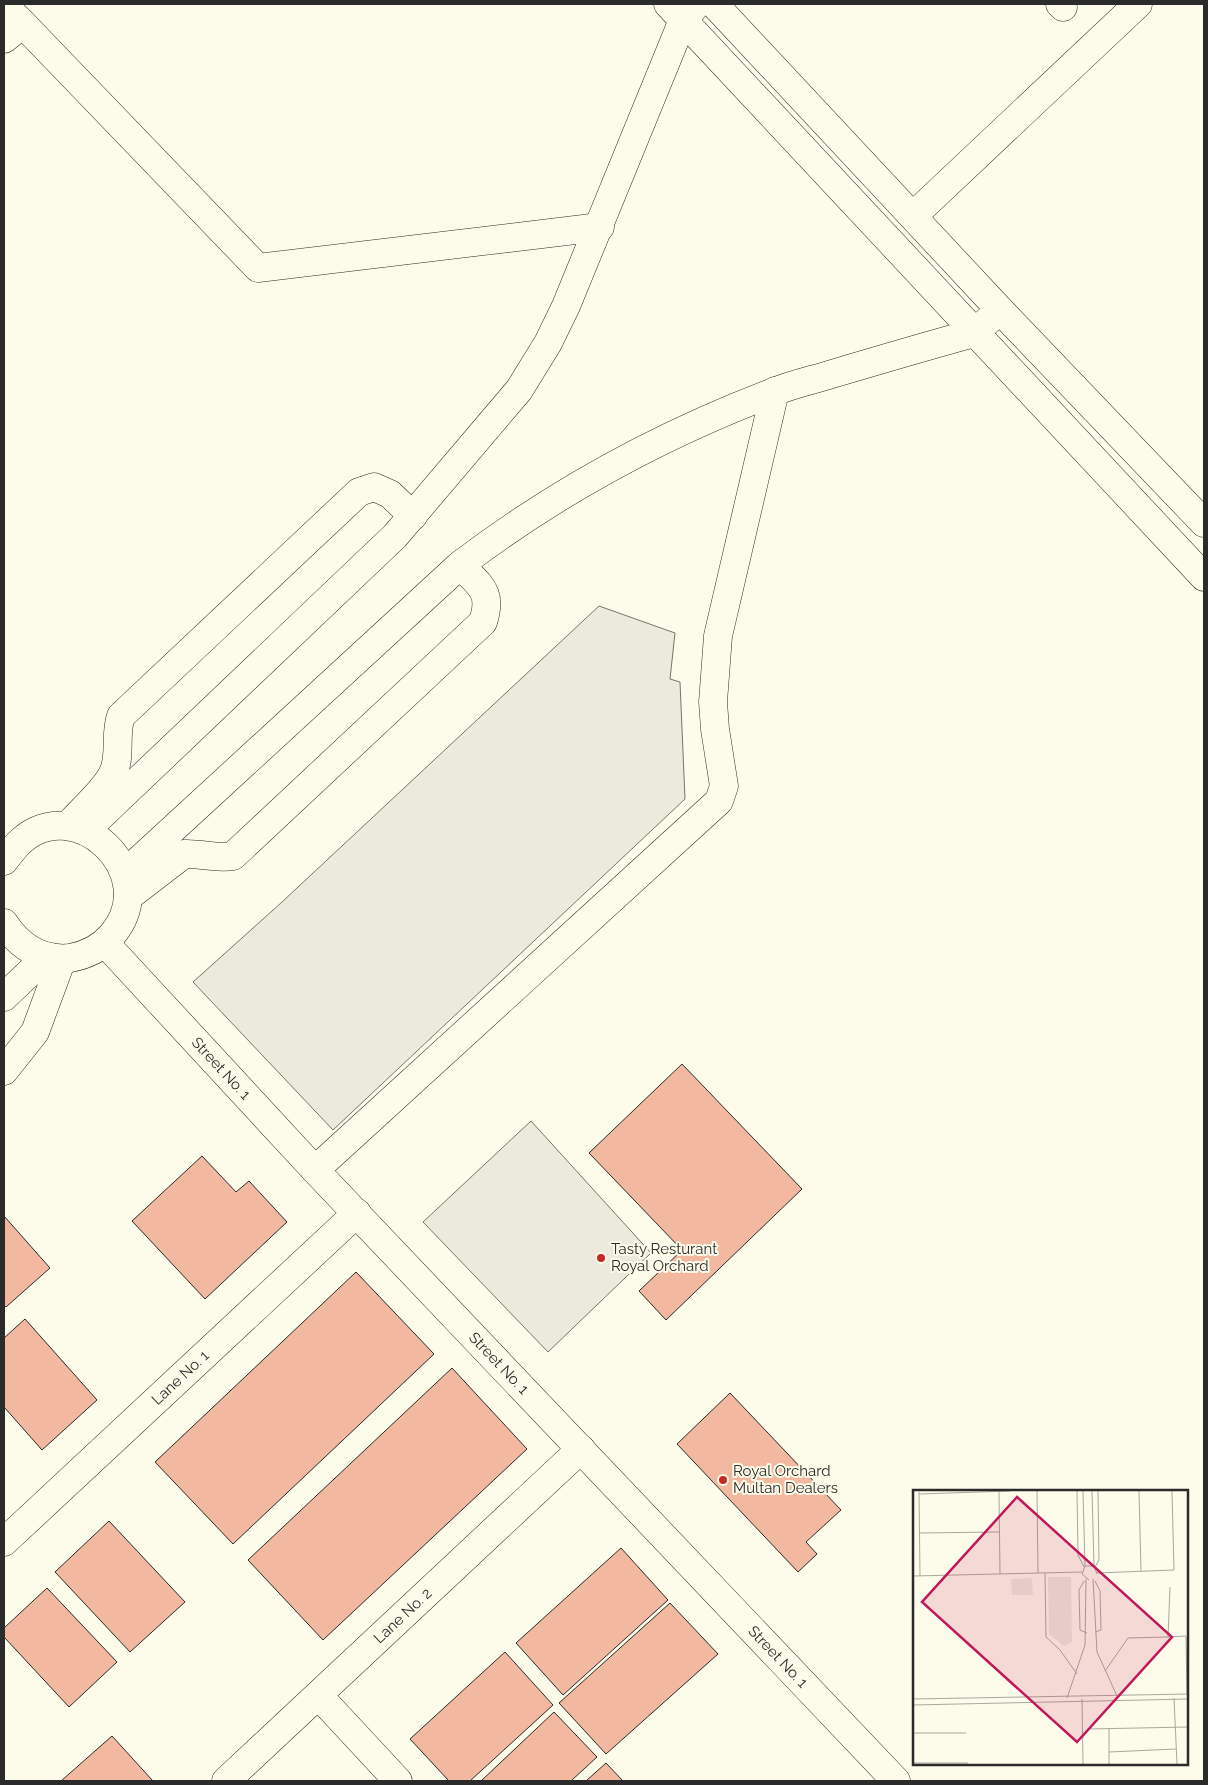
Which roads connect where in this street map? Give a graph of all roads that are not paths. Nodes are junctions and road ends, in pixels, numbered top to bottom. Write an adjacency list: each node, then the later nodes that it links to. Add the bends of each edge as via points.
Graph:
1 (714, 4): 6 (street)
2 (1138, 4): 6 (street)
3 (4, 5): 5 (street)
4 (683, 9): 7 (street); 9 (street)
5 (13, 32): 7 (street, via 258,268)
6 (913, 216): 8 (street)
7 (600, 227): 11 (street, via 548,342 519,390)
8 (1000, 310): 9 (street); 12 (street)
9 (974, 333): 10 (street); 14 (street)
10 (775, 391): 13 (street, via 622,459 500,534); 23 (street, via 718,636 713,702 724,786 719,801)
11 (413, 516): 15 (street); 15 (street, via 390,494 374,486 359,492 121,716 116,728 112,775)
12 (1204, 523)
13 (460, 565): 17 (street); 17 (street, via 483,588 489,604 483,622 232,856 184,854)
14 (1204, 578)
15 (76, 829): 16 (street, via 50,828); 17 (street, via 102,841 116,855)
16 (9, 844)
17 (126, 885): 19 (street, via 124,914)
18 (4, 923): 20 (street, via 13,937 28,949)
19 (105, 943): 20 (street, via 92,952); 23 (street, Street No. 1)
20 (54, 958): 21 (street); 22 (street, via 35,1032)
21 (4, 997)
22 (4, 1071)
23 (315, 1170): 24 (street, Street No. 1)
24 (357, 1213): 25 (street, Street No. 1); 26 (street, Lane No. 1)
25 (581, 1449): 27 (street, Lane No. 2); 30 (street, Street No. 1)
26 (4, 1542)
27 (319, 1696): 28 (street, Lane No. 2); 29 (street)
28 (226, 1781)
29 (398, 1781)
30 (896, 1781)

